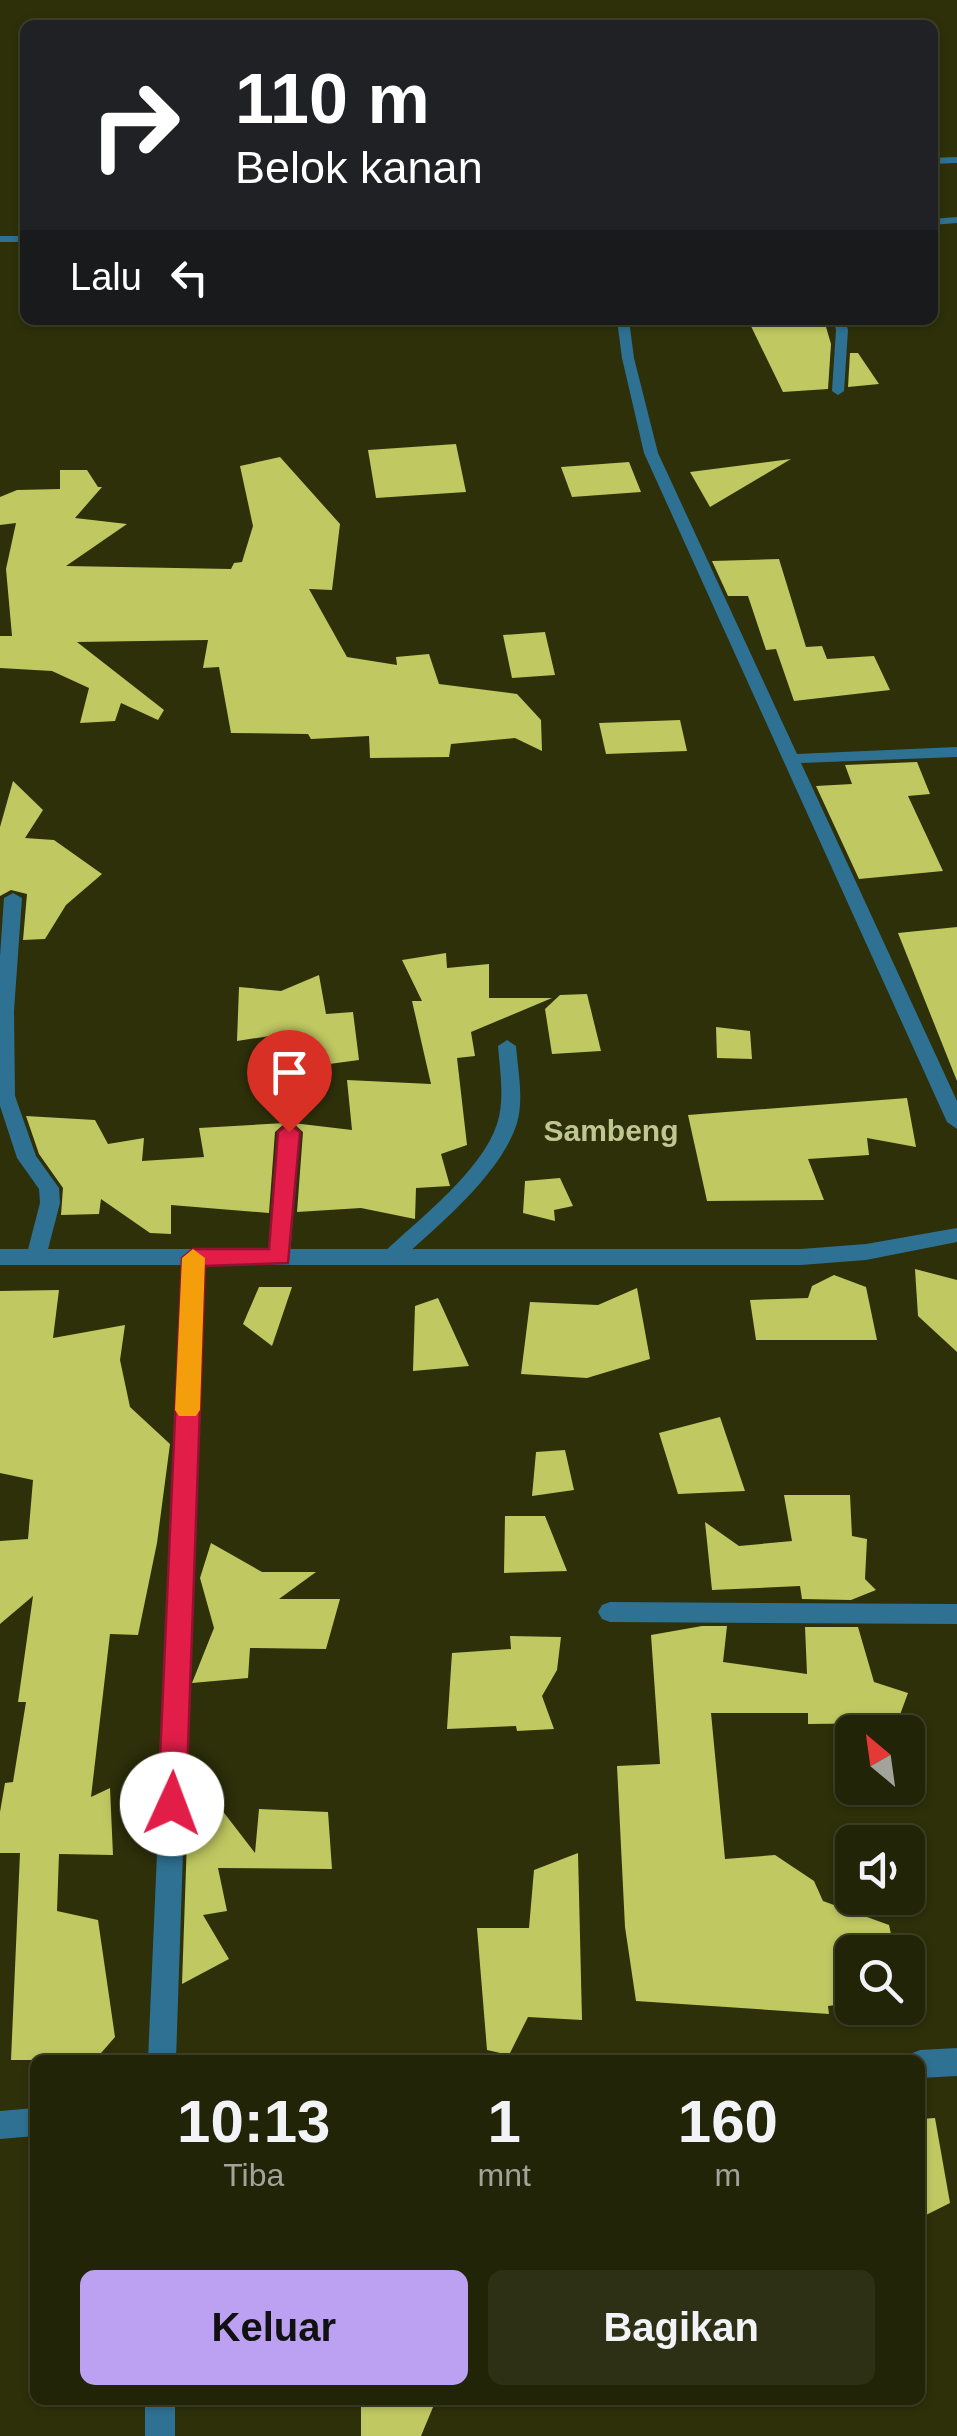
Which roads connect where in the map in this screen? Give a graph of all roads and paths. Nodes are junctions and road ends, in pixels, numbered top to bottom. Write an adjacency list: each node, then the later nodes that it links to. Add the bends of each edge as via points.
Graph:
1 (625, 325): 5 (street, via 651,452)
2 (840, 325): 3 (street)
3 (838, 391)
4 (957, 752): 5 (street)
5 (791, 759): 8 (street)
6 (13, 898): 12 (street, via 6,1096 27,1158 49,1188)
7 (507, 1046): 15 (street, via 506,1128 476,1172)
8 (957, 1122)
9 (289, 1132): 13 (street)
10 (957, 1235): 15 (street, via 801,1257)
11 (0, 1257): 12 (street)
12 (36, 1257): 14 (street)
13 (280, 1257): 14 (street); 15 (street)
14 (193, 1258): 18 (street)
15 (390, 1258)
16 (610, 1612): 17 (street)
17 (957, 1614)
18 (162, 2055)
19 (957, 2062): 20 (street)
20 (925, 2064)
21 (30, 2122): 22 (street)
22 (0, 2125)
23 (160, 2405): 24 (street)
24 (160, 2436)

